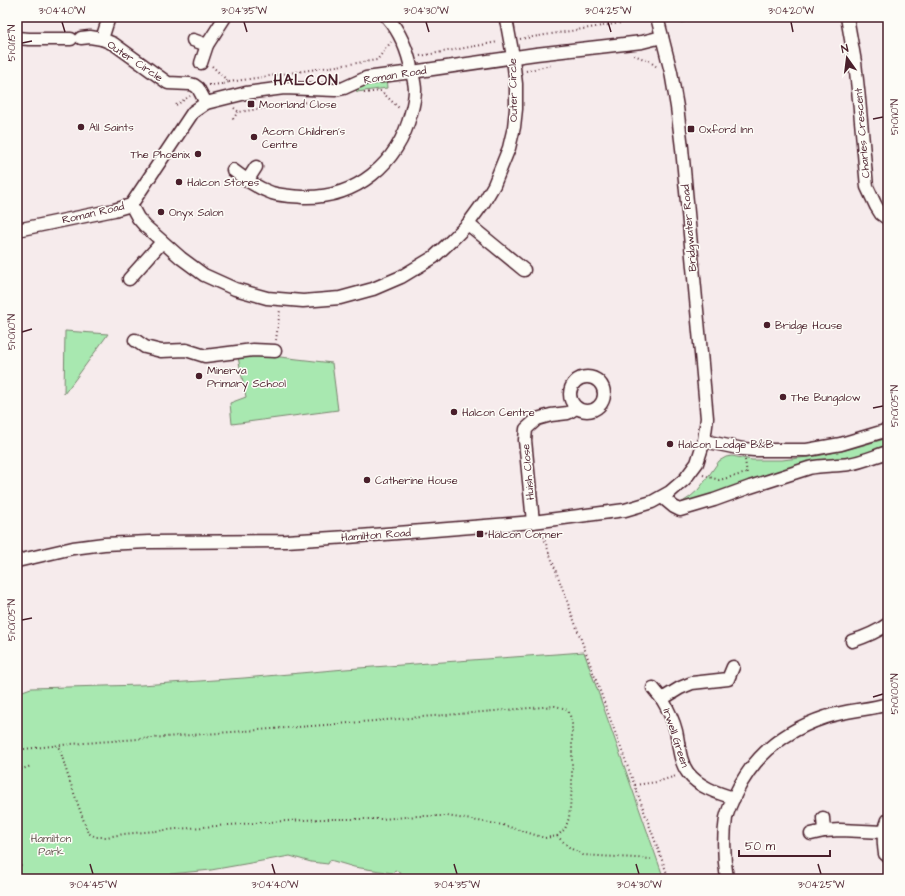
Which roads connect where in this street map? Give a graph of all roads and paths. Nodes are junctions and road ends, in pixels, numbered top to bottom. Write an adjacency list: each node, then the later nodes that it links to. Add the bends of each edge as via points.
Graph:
1 (109, 17): 10 (street, Outer Circle)
2 (225, 17): 12 (street)
3 (387, 17): 7 (street)
4 (505, 17): 14 (street, Outer Circle)
5 (657, 17): 8 (street, Bridgwater Road)
6 (847, 17): 31 (street, Charles Crescent, via 856,70 867,187 881,214)
7 (398, 32): 16 (street, via 408,54); 20 (path, via 377,60)
8 (662, 37): 14 (street, Roman Road, via 642,42); 19 (street, Bridgwater Road)
9 (17, 38): 10 (street, Outer Circle)
10 (102, 40): 18 (street, Outer Circle, via 114,44 168,83 190,84)
11 (194, 40): 12 (street)
12 (207, 45): 18 (street)
13 (632, 54): 19 (path, via 649,61)
14 (513, 58): 16 (street, Roman Road); 17 (street, Outer Circle)
15 (553, 65): 17 (path)
16 (412, 72): 23 (street, Roman Road, via 366,78 335,90 284,88); 29 (street, via 415,90 407,127 400,143 372,176 345,190 325,196 308,197 274,193)
17 (515, 73): 32 (street, Outer Circle, via 516,109 509,148 494,185)
18 (197, 74): 20 (path, via 209,63); 24 (street, via 198,88)
19 (672, 78): 42 (street, Bridgwater Road, via 682,148 707,418)
20 (228, 82): 21 (path)
21 (223, 84): 22 (path); 23 (path)
22 (208, 86)
23 (224, 99): 24 (street, Roman Road)
24 (206, 103): 30 (street, Roman Road, via 193,112)
25 (239, 112): 26 (path)
26 (233, 119)
27 (256, 167): 29 (street)
28 (234, 170): 29 (street)
29 (247, 181)
30 (131, 205): 33 (street, Roman Road); 34 (street, Outer Circle, via 138,218)
31 (888, 219)
32 (468, 224): 35 (street); 37 (street, Outer Circle, via 434,257 401,277 373,289 340,298 303,301)
33 (17, 230)
34 (162, 242): 36 (street); 37 (street, Outer Circle, via 204,275 267,298)
35 (524, 270)
36 (129, 279)
37 (281, 299): 39 (path)
38 (135, 340): 39 (street, via 145,347 160,351 186,350 205,356 253,350)
39 (275, 351)
40 (576, 408): 49 (street, Huish Close, via 568,413 537,419 526,429 525,440)
41 (888, 430): 43 (street, via 841,444 807,450)
42 (704, 441): 43 (street); 45 (street, Hamilton Road)
43 (743, 449): 46 (path)
44 (888, 452): 47 (street, via 849,464 809,468)
45 (691, 471): 46 (path, via 719,480); 48 (street, Hamilton Road)
46 (747, 473): 47 (path)
47 (750, 486): 48 (street, via 680,510)
48 (662, 497): 49 (street, Hamilton Road, via 625,510)
49 (536, 521): 50 (street, Hamilton Road, via 286,541 104,544 73,548); 62 (path)
50 (17, 561)
51 (888, 624): 52 (street, via 879,630 866,630)
52 (852, 641)
53 (733, 667): 55 (street, Irwell Green, via 729,682 692,683)
54 (654, 688): 55 (street, Irwell Green)
55 (662, 699): 61 (street, Irwell Green, via 670,712 682,760)
56 (888, 704): 63 (street, via 826,716 778,740 750,768)
57 (58, 746): 58 (path); 68 (path, via 88,833 96,837 268,822 418,816 447,816 503,825 545,838); 68 (path, via 555,706 565,708 570,714 572,724 572,787 569,818 565,828)
58 (24, 749)
59 (31, 766): 60 (path)
60 (17, 771)
61 (688, 772): 62 (path, via 657,782); 63 (street, Irwell Green, via 708,789)
62 (635, 785): 74 (path)
63 (734, 798): 75 (street, via 726,817)
64 (823, 818): 66 (street)
65 (886, 826): 66 (street); 70 (street)
66 (824, 831): 67 (street)
67 (811, 834)
68 (557, 836): 71 (path, via 570,848 583,855)
69 (17, 854): 72 (path, via 21,863)
70 (885, 854)
71 (651, 859)
72 (18, 873): 73 (path)
73 (22, 879)
74 (669, 879)
75 (727, 879)

